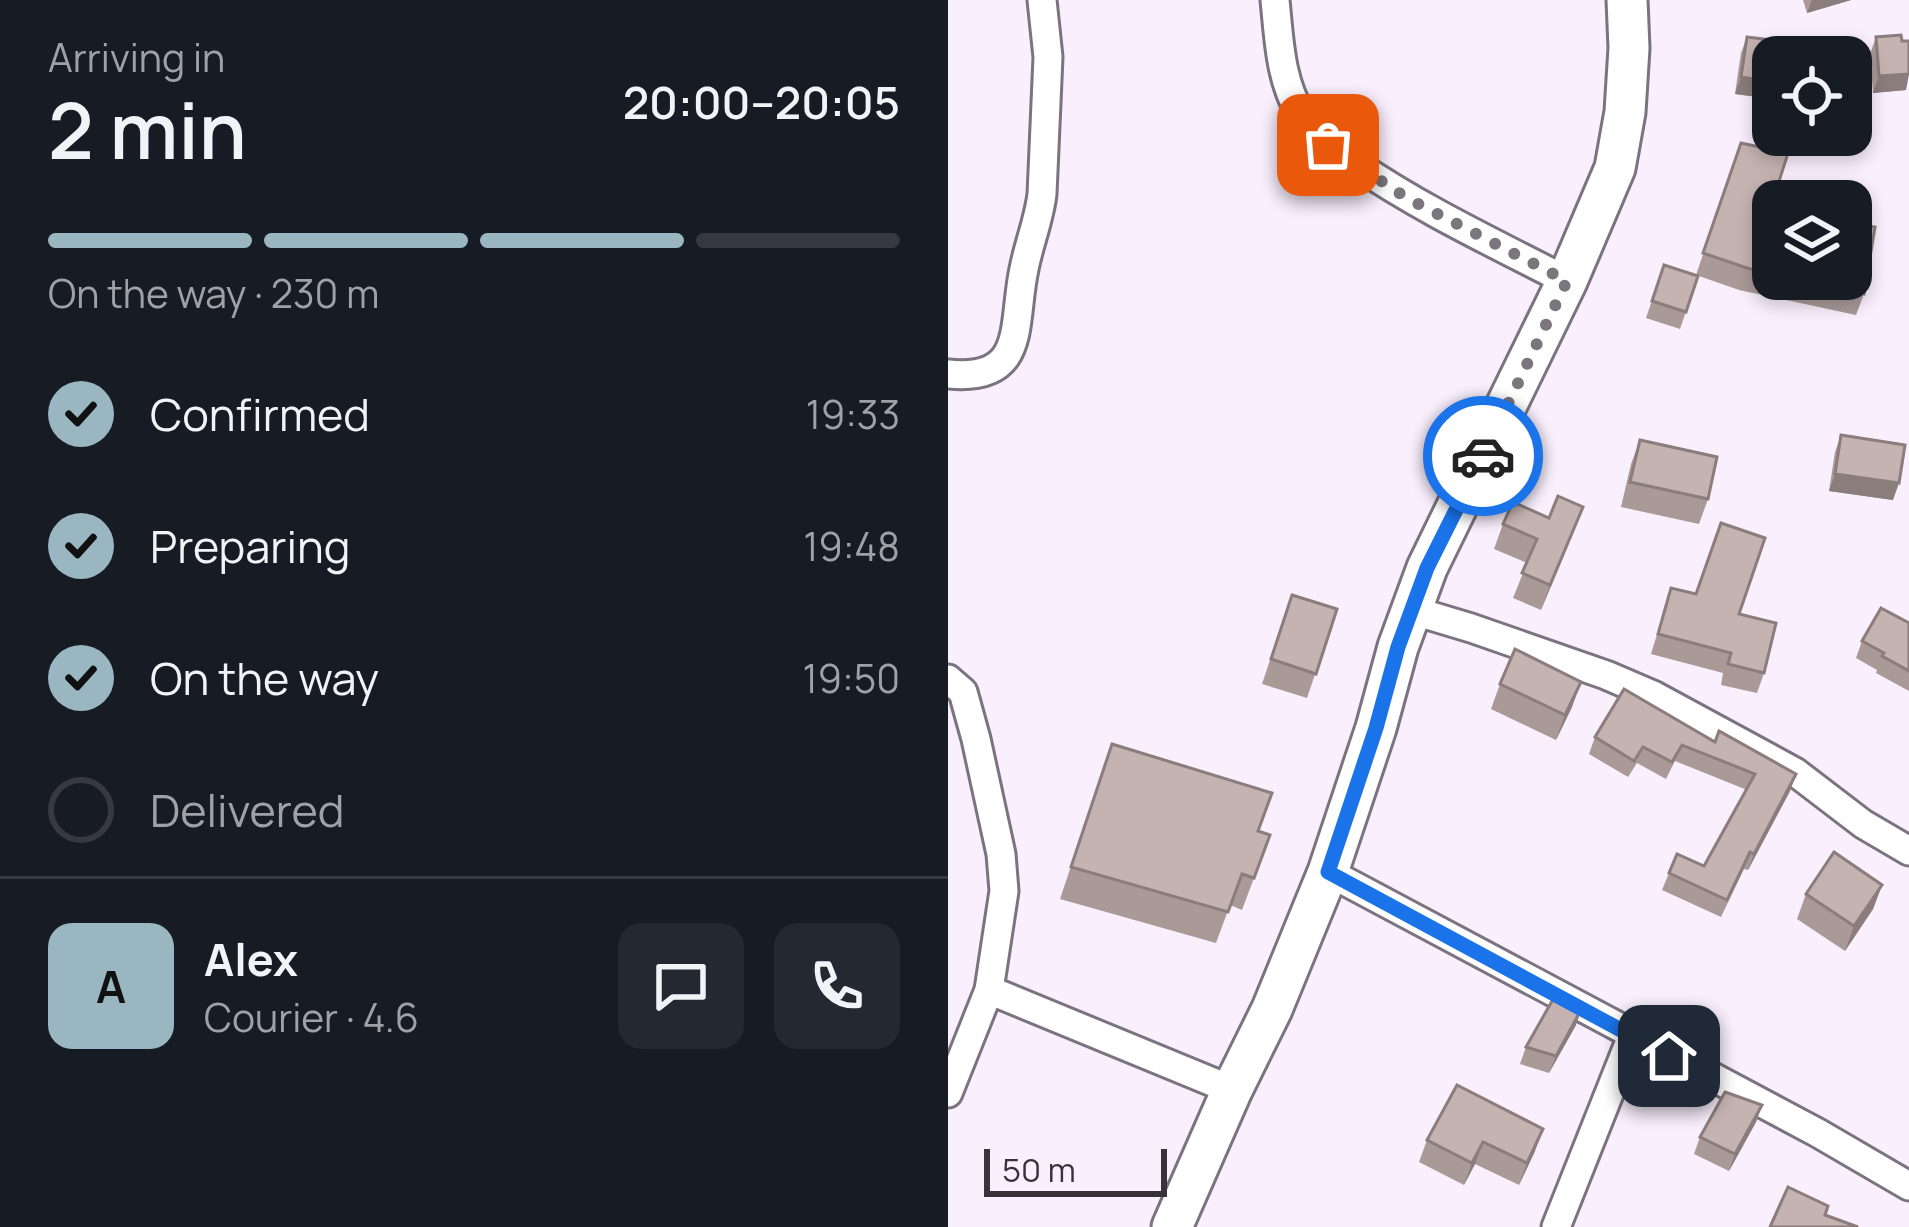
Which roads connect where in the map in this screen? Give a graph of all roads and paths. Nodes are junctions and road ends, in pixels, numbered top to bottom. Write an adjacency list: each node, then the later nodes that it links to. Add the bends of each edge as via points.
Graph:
1 (1042, 0): 5 (street, via 1042,194 1014,344 1000,366)
2 (1276, 0): 4 (street, via 1289,88 1328,145 1405,197)
3 (1628, 0): 4 (street, via 1615,168)
4 (1567, 281): 6 (street)
5 (948, 374)
6 (1411, 610): 8 (street, via 1655,695 1795,772); 9 (street)
7 (948, 679): 10 (street, via 963,692 1001,854 1004,891)
8 (1909, 850)
9 (1328, 872): 11 (street); 12 (street)
10 (989, 990): 12 (street); 13 (street)
11 (1632, 1036): 14 (street); 16 (street)
12 (1232, 1090): 15 (street)
13 (948, 1093)
14 (1909, 1186)
15 (1172, 1227)
16 (1556, 1227)

